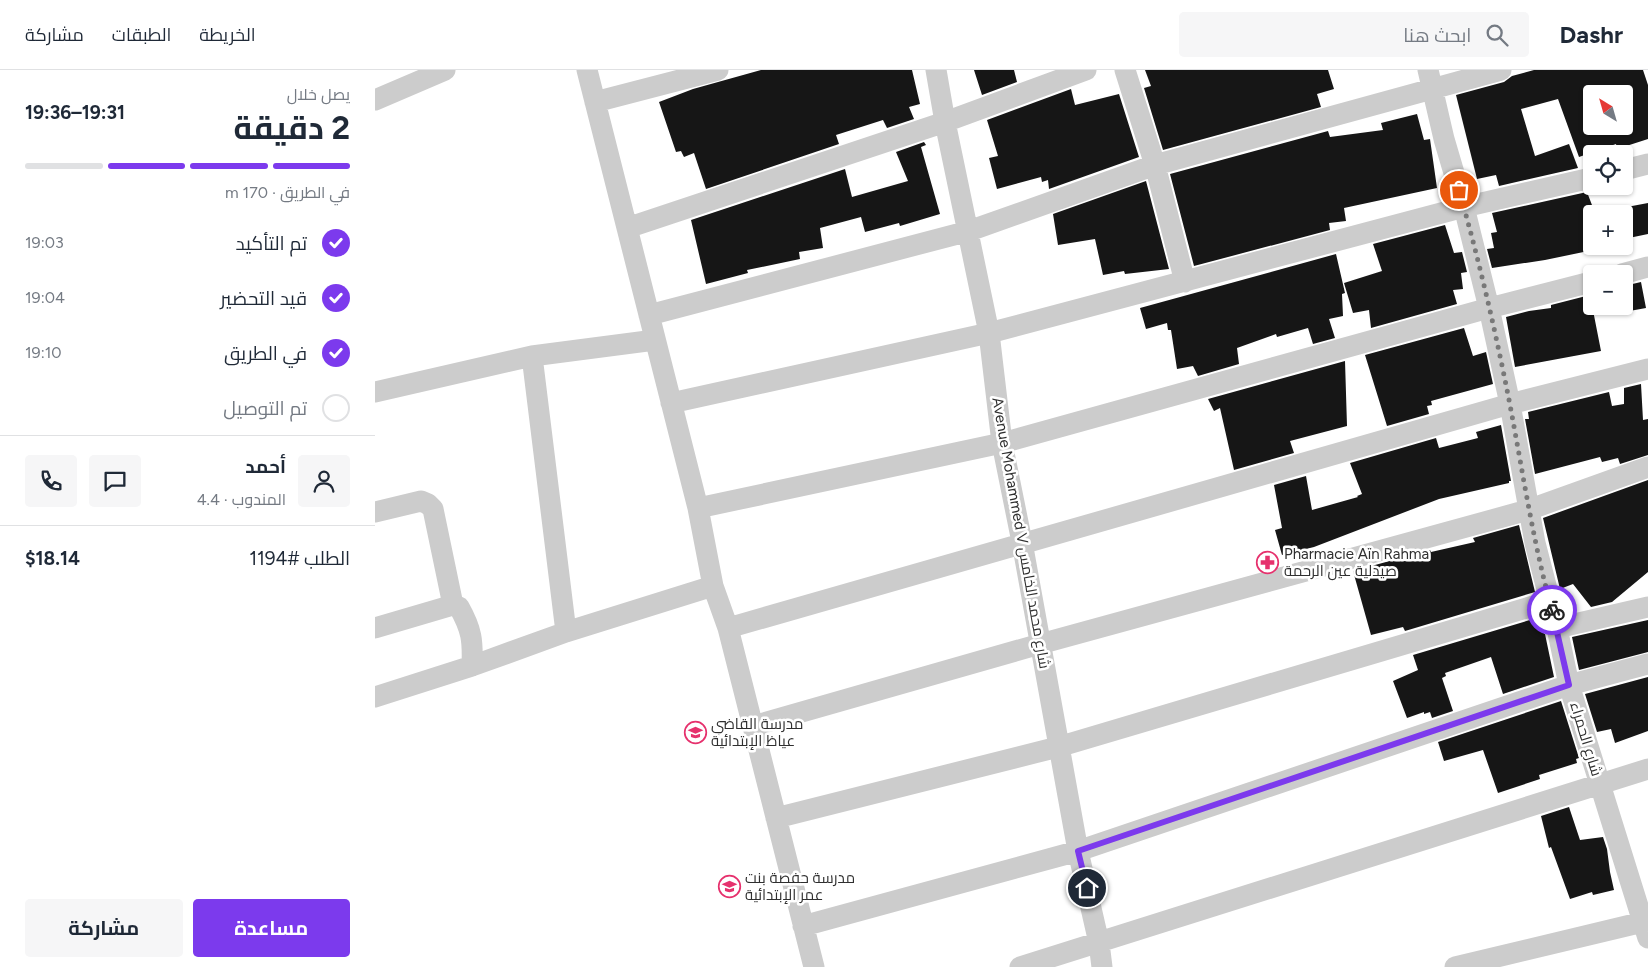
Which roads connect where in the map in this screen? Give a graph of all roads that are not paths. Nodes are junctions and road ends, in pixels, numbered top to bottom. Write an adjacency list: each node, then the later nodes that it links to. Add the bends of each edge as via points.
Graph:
1 (445, 70): 9 (street)
2 (587, 70): 10 (street)
3 (718, 70): 10 (street)
4 (936, 70): 11 (street, Avenue Mohammed V شارع محمد الخامس)
5 (1086, 70): 11 (street)
6 (1125, 70): 13 (street)
7 (1501, 70): 8 (street)
8 (1430, 80): 13 (street); 16 (street, شارع الحمراء)
9 (375, 100)
10 (595, 102): 17 (street)
11 (945, 122): 17 (street); 18 (street, Avenue Mohammed V شارع محمد الخامس)
12 (1648, 164): 14 (street)
13 (1155, 165): 18 (street); 21 (street)
14 (1633, 168)
15 (1583, 180): 16 (street)
16 (1464, 207): 21 (street); 23 (street, شارع الحمراء)
17 (627, 228): 24 (street)
18 (969, 231): 24 (street); 25 (street, Avenue Mohammed V شارع محمد الخامس)
19 (1648, 267): 20 (street)
20 (1633, 271)
21 (1185, 282): 25 (street)
22 (1583, 284): 23 (street)
23 (1489, 308): 31 (street, شارع الحمراء); 32 (street)
24 (649, 315): 26 (street)
25 (989, 333): 30 (street); 32 (street, Avenue Mohammed V شارع محمد الخامس)
26 (655, 340): 27 (street); 30 (street)
27 (532, 356): 29 (street); 45 (street)
28 (1648, 369): 31 (street)
29 (375, 392)
30 (671, 403): 34 (street)
31 (1510, 404): 35 (street, شارع الحمراء); 37 (street)
32 (1002, 443): 34 (street); 37 (street, Avenue Mohammed V شارع محمد الخامس)
33 (1648, 466): 35 (street)
34 (698, 508): 38 (street)
35 (1528, 510): 39 (street, شارع الحمراء); 46 (street)
36 (375, 512): 40 (street, via 421,501 433,509)
37 (1022, 542): 43 (street); 46 (street, Avenue Mohammed V شارع محمد الخامس)
38 (713, 586): 43 (street); 45 (street)
39 (1550, 601): 44 (street, شارع الحمراء); 52 (street)
40 (453, 605): 42 (street); 48 (street, via 459,607 465,618 473,642)
41 (1648, 607): 44 (street)
42 (375, 628)
43 (728, 628): 51 (street)
44 (1557, 628): 49 (street, شارع الحمراء)
45 (566, 632): 48 (street)
46 (1040, 644): 51 (street); 52 (street, Avenue Mohammed V شارع محمد الخامس)
47 (1648, 664): 49 (street)
48 (473, 666): 50 (street)
49 (1569, 685): 54 (street, شارع الحمراء); 56 (street)
50 (375, 697)
51 (753, 726): 55 (street)
52 (1059, 747): 55 (street); 56 (street, Avenue Mohammed V شارع محمد الخامس)
53 (1648, 769): 54 (street)
54 (1599, 784): 58 (street, شارع الحمراء); 59 (street)
55 (776, 818): 57 (street)
56 (1078, 851): 57 (street); 59 (street, Avenue Mohammed V شارع محمد الخامس)
57 (803, 926): 60 (street)
58 (1645, 930): 63 (street)
59 (1099, 943): 61 (street); 62 (street, Avenue Mohammed V شارع محمد الخامس)
60 (814, 967)
61 (1019, 967)
62 (1102, 967)
63 (1455, 967)

